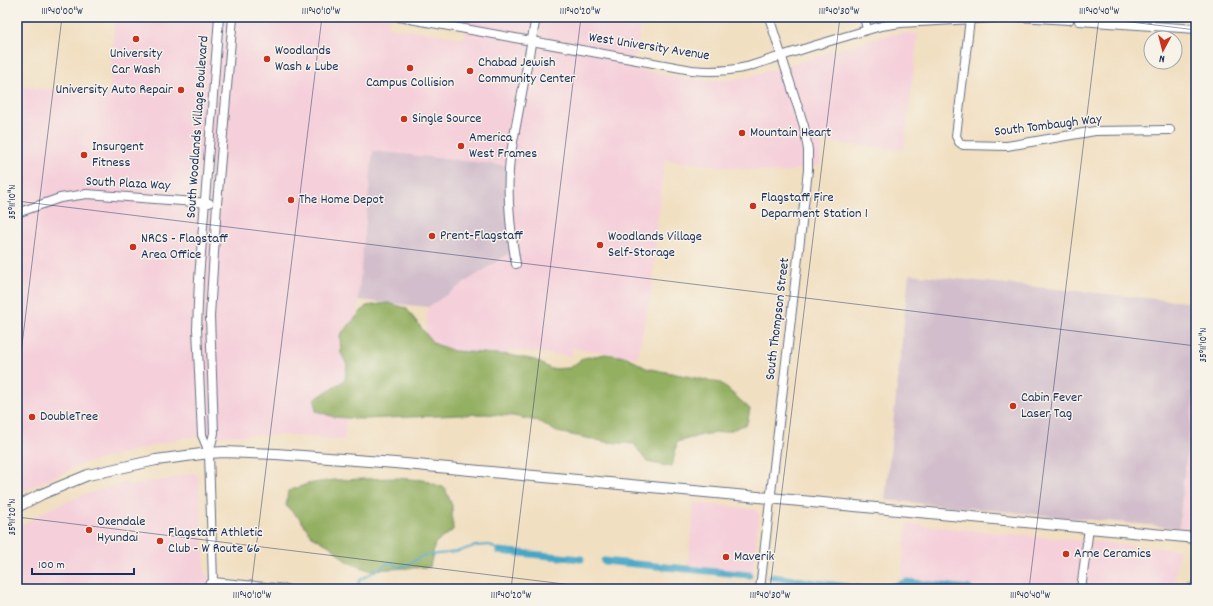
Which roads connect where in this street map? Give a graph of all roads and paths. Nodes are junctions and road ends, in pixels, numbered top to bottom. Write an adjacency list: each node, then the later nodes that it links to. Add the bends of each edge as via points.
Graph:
1 (219, 17): 17 (street, South Woodlands Village Boulevard)
2 (233, 17): 18 (street, South Woodlands Village Boulevard)
3 (399, 17): 14 (street, West University Avenue)
4 (536, 17): 14 (street)
5 (769, 17): 15 (street, South Thompson Street)
6 (864, 17): 12 (street)
7 (1010, 17): 9 (street, West University Avenue)
8 (1020, 17): 10 (street)
9 (970, 19): 12 (street, West University Avenue, via 901,23); 16 (street, South Tombaugh Way, via 956,136 959,142 1007,146 1095,131)
10 (1069, 19): 11 (street, via 1070,24 1074,26 1078,24)
11 (1079, 19): 13 (street)
12 (867, 29): 15 (street, West University Avenue)
13 (1196, 29)
14 (531, 40): 15 (street, West University Avenue, via 703,71 736,69); 20 (street, via 508,174 509,219)
15 (782, 56): 22 (street, South Thompson Street, via 804,126 808,170)
16 (1170, 130)
17 (205, 202): 18 (street, South Plaza Way); 19 (street, South Plaza Way, via 87,194 60,198); 21 (street, South Woodlands Village Boulevard, via 197,329 202,435)
18 (217, 204): 21 (street, South Woodlands Village Boulevard, via 210,316 214,433)
19 (17, 213)
20 (516, 264)
21 (209, 453): 22 (main road, via 331,457); 23 (main road, via 156,460 88,475); 26 (street, South Woodlands Village Boulevard)
22 (770, 499): 24 (main road); 29 (street, South Thompson Street)
23 (17, 507)
24 (1089, 528): 25 (main road); 30 (street)
25 (1196, 538)
26 (213, 582): 27 (street); 28 (street)
27 (204, 589)
28 (286, 589)
29 (760, 589)
30 (1081, 589)

